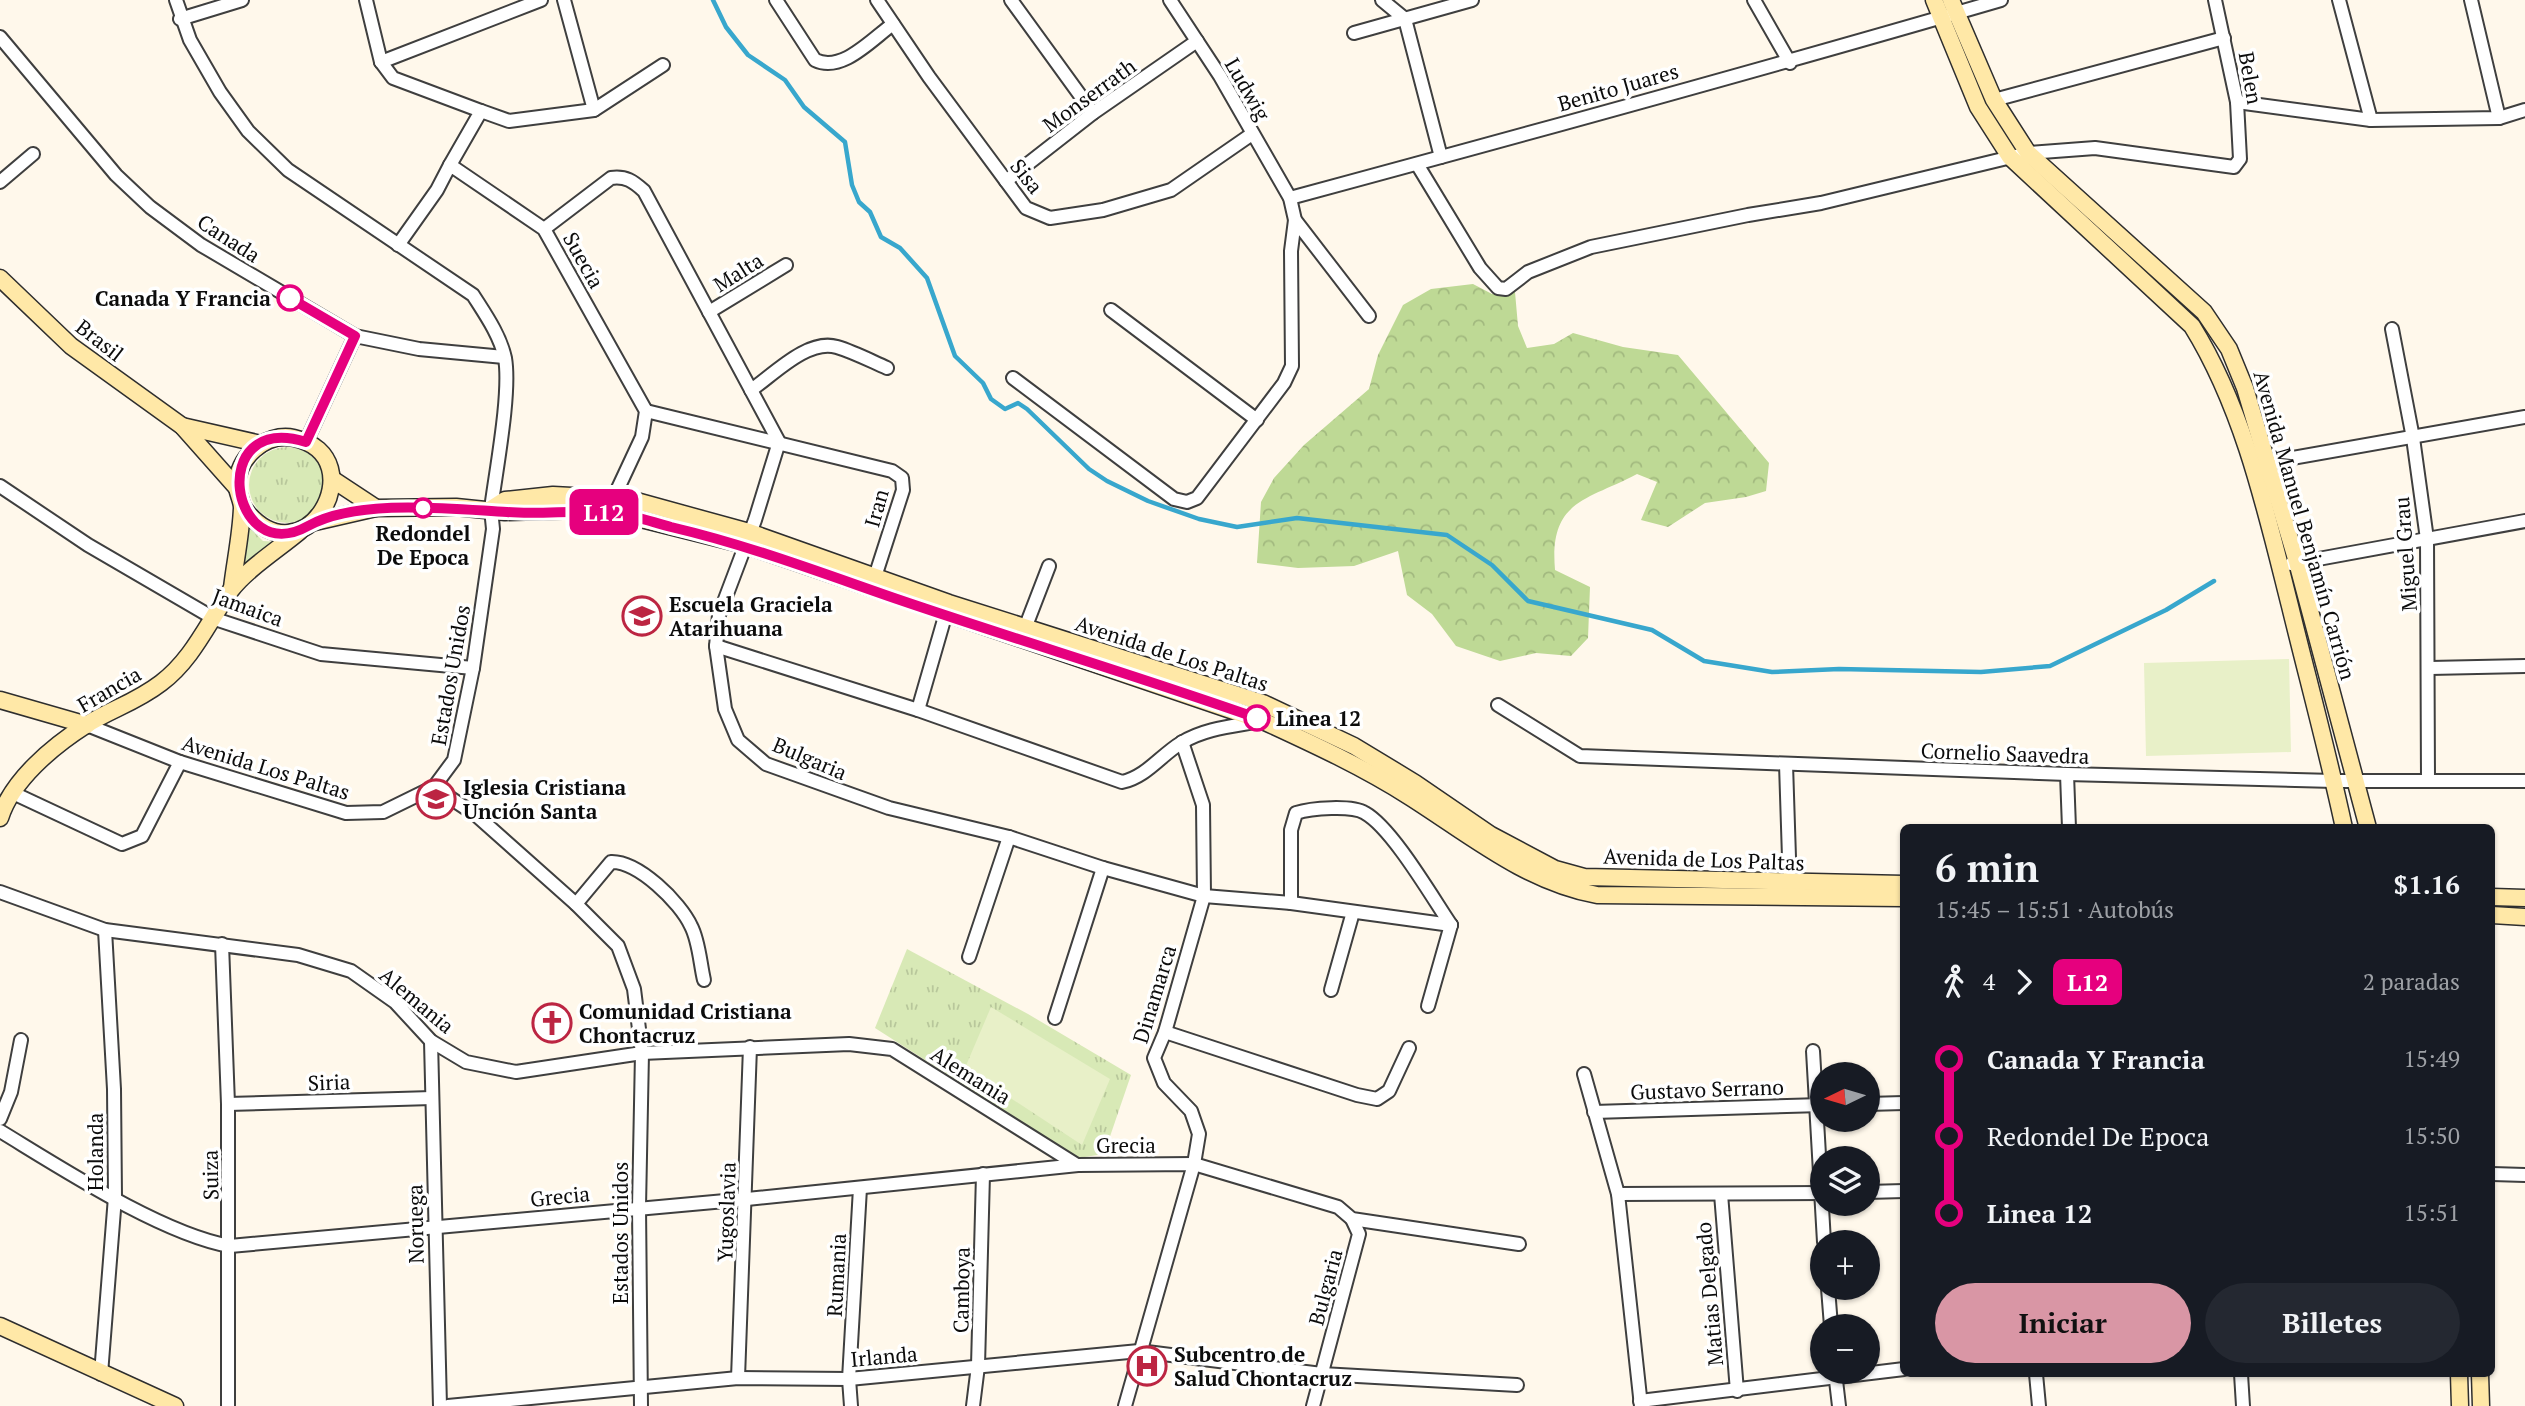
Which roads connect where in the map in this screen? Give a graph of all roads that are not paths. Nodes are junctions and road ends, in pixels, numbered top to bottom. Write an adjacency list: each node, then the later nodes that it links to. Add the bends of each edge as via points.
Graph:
1 (176, 0): 19 (street, Estados Unidos)
2 (242, 0): 19 (street)
3 (366, 0): 26 (street)
4 (541, 0): 26 (street)
5 (564, 0): 31 (street)
6 (776, 0): 21 (street, via 815,60 825,64 838,64)
7 (877, 0): 21 (street, Sisa)
8 (1011, 0): 34 (street)
9 (1170, 0): 25 (street, Ludwig)
10 (1382, 0): 20 (street)
11 (1472, 0): 20 (street)
12 (1754, 0): 27 (street)
13 (1934, 0): 18 (main road, Avenida Manuel Benjamín Carrión)
14 (2001, 0): 18 (street, Benito Juares)
15 (2214, 0): 24 (street, Belen)
16 (2339, 0): 36 (street)
17 (2471, 0): 35 (street)
18 (1950, 10): 27 (street, Benito Juares); 29 (main road, Avenida Manuel Benjamín Carrión); 41 (main road, Avenida Manuel Benjamín Carrión, via 1978,107)
19 (180, 19): 49 (street, Estados Unidos, via 220,92 248,131 288,170)
20 (1405, 19): 22 (street); 40 (street)
21 (893, 24): 44 (street, Sisa)
22 (1354, 33)
23 (0, 37): 56 (street, Canada, via 116,175 150,207 201,245)
24 (2224, 38): 29 (street); 30 (street, Belen)
25 (1197, 41): 34 (street, Monserrath); 37 (street, Ludwig)
26 (381, 62): 33 (street, via 393,78)
27 (1790, 63): 40 (street, Benito Juares)
28 (663, 65): 31 (street)
29 (1994, 100): 38 (main road, Avenida Manuel Benjamín Carrión)
30 (2237, 102): 36 (street); 38 (street, Belen, via 2238,164 2234,167 2095,148)
31 (594, 110): 33 (street, via 509,121)
32 (2525, 110): 35 (street)
33 (481, 111): 43 (street)
34 (1093, 113): 44 (street, Monserrath)
35 (2499, 118): 36 (street)
36 (2371, 120)
37 (1252, 134): 44 (street, Sisa, via 1171,190 1103,210 1050,218 1026,208); 46 (street, Ludwig)
38 (2028, 153): 41 (street); 69 (main road, Avenida Manuel Benjamín Carrión, via 2204,312 2234,362)
39 (33, 154): 45 (street)
40 (1441, 157): 42 (street, Benito Juares)
41 (2010, 157): 42 (street, via 1821,203 1591,247 1528,272 1506,289 1498,289 1485,276); 69 (main road, Avenida Manuel Benjamín Carrión, via 2192,326)
42 (1417, 163): 46 (street, Benito Juares)
43 (450, 165): 48 (street, Suecia); 49 (street)
44 (1006, 181)
45 (0, 182)
46 (1290, 198): 47 (street, Ludwig)
47 (1296, 220): 54 (street); 63 (street, via 1291,251 1292,366)
48 (544, 229): 53 (street, via 611,178 633,181 644,191); 61 (street, Suecia)
49 (398, 245): 57 (street, Estados Unidos, via 473,295)
50 (786, 265): 53 (street, Malta)
51 (0, 278): 64 (main road, Brasil, via 71,346)
52 (1111, 310): 63 (street)
53 (709, 312): 60 (street)
54 (1369, 316)
55 (2392, 329): 65 (street, Miguel Grau)
56 (355, 336): 57 (street, Canada, via 419,349); 66 (street)
57 (505, 357): 76 (street, Estados Unidos)
58 (887, 368): 60 (street, via 834,346 820,346)
59 (1013, 378): 63 (street, via 1174,499 1187,502 1197,498)
60 (751, 390): 67 (street)
61 (646, 411): 67 (street); 73 (street, via 642,437)
62 (2525, 417): 65 (street)
63 (1257, 420)
64 (182, 426): 68 (main road, Brasil); 72 (main road, Brasil)
65 (2413, 438): 69 (street); 80 (street, Miguel Grau)
66 (306, 442): 68 (main road, via 283,438); 70 (main road, via 327,464)
67 (779, 442): 79 (street, Bulgaria); 84 (street, Iran, via 892,471 902,478)
68 (261, 444): 72 (main road, via 243,463)
69 (2259, 464): 81 (main road, Avenida Manuel Benjamín Carrión); 83 (main road, Avenida Manuel Benjamín Carrión)
70 (332, 479): 75 (main road); 78 (main road, via 328,503)
71 (0, 486): 87 (street, Jamaica, via 88,545)
72 (237, 488): 74 (main road)
73 (614, 497): 76 (main road, Avenida de Los Paltas, via 553,495 505,500); 79 (main road, Avenida de Los Paltas)
74 (242, 506): 78 (main road, via 252,520 267,529 283,533); 85 (main road, Francia)
75 (376, 508): 76 (main road, Avenida de Los Paltas); 78 (main road, Avenida de Los Paltas)
76 (491, 509): 79 (main road, Avenida de Los Paltas, via 617,513); 91 (street, Estados Unidos, via 493,529)
77 (2525, 521): 80 (street)
78 (308, 526): 85 (main road, Francia)
79 (747, 539): 84 (main road, Avenida de Los Paltas); 89 (street, Bulgaria, via 719,615)
80 (2427, 539): 81 (street); 92 (street, Miguel Grau)
81 (2297, 562): 83 (street); 104 (main road, Avenida Manuel Benjamín Carrión)
82 (1049, 566): 88 (street)
83 (2280, 567): 103 (main road, Avenida Manuel Benjamín Carrión)
84 (873, 583): 86 (main road, Avenida de Los Paltas)
85 (232, 588): 87 (main road, Francia)
86 (947, 609): 88 (main road, Avenida de Los Paltas); 95 (street)
87 (215, 619): 91 (street, Jamaica, via 321,654); 97 (main road, Francia, via 163,681 132,704)
88 (1023, 633): 96 (main road, Avenida de Los Paltas)
89 (716, 646): 95 (street); 112 (street, Bulgaria, via 725,709 738,740 766,764 889,808)
90 (2525, 666): 92 (street)
91 (473, 668): 106 (street, Estados Unidos, via 454,760)
92 (2430, 668): 102 (street, Miguel Grau)
93 (0, 700): 97 (main road)
94 (1498, 705): 100 (street, Cornelio Saavedra, via 1580,756)
95 (918, 710): 98 (street, via 1122,782 1138,776)
96 (1268, 714): 98 (street); 114 (main road, Avenida de Los Paltas, via 1354,746 1491,835 1555,869 1584,877); 121 (main road, Avenida de Los Paltas, via 1483,846 1561,887 1597,895)
97 (87, 725): 99 (street, Avenida Los Paltas); 107 (main road, Francia, via 34,768)
98 (1182, 742): 117 (street, Dinamarca, via 1203,805)
99 (180, 762): 106 (street, Avenida Los Paltas, via 346,814 383,812); 107 (street, via 142,836 122,844)
100 (1786, 764): 101 (street, Cornelio Saavedra); 114 (street)
101 (2067, 774): 103 (street, Cornelio Saavedra); 109 (street)
102 (2428, 780): 104 (street, Cornelio Saavedra); 105 (street, Cornelio Saavedra)
103 (2334, 781): 104 (street, Cornelio Saavedra); 110 (main road, Avenida Manuel Benjamín Carrión)
104 (2356, 781): 111 (main road, Avenida Manuel Benjamín Carrión)
105 (2525, 781)
106 (434, 787): 123 (street, Estados Unidos, via 476,815)
107 (13, 793): 108 (main road, Francia)
108 (0, 818)
109 (2070, 824)
110 (2343, 824)
111 (2367, 824)
112 (1009, 837): 113 (street, Bulgaria); 130 (street)
113 (1103, 868): 117 (street, Bulgaria); 134 (street)
114 (1790, 882): 115 (main road, Avenida de Los Paltas); 121 (street)
115 (1900, 884)
116 (0, 892): 128 (street, Alemania)
117 (1204, 896): 122 (street, Bulgaria); 135 (street, Dinamarca)
118 (2495, 897): 120 (main road)
119 (1900, 898): 121 (main road, Avenida de Los Paltas)
120 (2525, 898)
121 (1790, 900)
122 (1291, 903): 124 (street, Bulgaria); 127 (street, via 1291,830 1296,813 1312,808 1364,811 1382,827)
123 (576, 904): 131 (street, via 611,862 642,874 670,894 692,926); 141 (street, Estados Unidos, via 618,946 635,989)
124 (1353, 912): 127 (street, Bulgaria); 132 (street)
125 (2495, 915): 126 (main road)
126 (2525, 917)
127 (1451, 925): 133 (street)
128 (105, 930): 129 (street, Alemania); 163 (street, Holanda)
129 (222, 944): 137 (street, Alemania, via 298,955 351,971 395,1002); 146 (street, Suiza)
130 (969, 957)
131 (704, 980)
132 (1331, 990)
133 (1428, 1006)
134 (1055, 1018)
135 (1165, 1032): 139 (street, via 1377,1098 1389,1091); 152 (street, Dinamarca, via 1154,1058 1164,1083 1191,1111 1199,1134)
136 (22, 1040): 150 (street, via 11,1093)
137 (430, 1041): 141 (street, Alemania, via 466,1062 516,1072); 144 (street, Noruega)
138 (750, 1047): 141 (street, Alemania); 153 (street, Alemania, via 892,1049); 164 (street, Yugoslavia)
139 (1409, 1048)
140 (1813, 1051): 142 (street)
141 (642, 1053): 165 (street, Estados Unidos)
142 (1814, 1062)
143 (1584, 1074): 149 (street)
144 (432, 1098): 146 (street, Siria); 167 (street, Noruega)
145 (1900, 1103): 147 (street)
146 (228, 1104): 169 (street, Suiza)
147 (1880, 1104)
148 (1810, 1105): 149 (street, Gustavo Serrano)
149 (1594, 1112): 161 (street)
150 (0, 1119)
151 (0, 1131): 163 (street, Grecia)
152 (1194, 1164): 153 (street, Grecia); 166 (street, Grecia, via 1338,1207); 171 (street, Dinamarca)
153 (1077, 1165): 154 (street, Grecia)
154 (983, 1174): 157 (street, Grecia); 172 (street, Camboya)
155 (2495, 1174): 156 (street)
156 (2525, 1175)
157 (860, 1188): 164 (street, Grecia); 182 (street, Rumania)
158 (1900, 1191): 159 (street)
159 (1880, 1192)
160 (1810, 1193): 162 (street)
161 (1618, 1194): 162 (street); 188 (street)
162 (1721, 1194): 187 (street, Matias Delgado)
163 (115, 1197): 169 (street, Grecia, via 200,1241); 175 (street, Holanda)
164 (747, 1199): 165 (street, Grecia); 181 (street, Yugoslavia)
165 (639, 1207): 167 (street, Grecia); 186 (street, Estados Unidos)
166 (1352, 1219): 168 (street); 176 (street, Bulgaria, via 1359,1234)
167 (433, 1228): 169 (street, Grecia); 192 (street, Noruega)
168 (1519, 1244)
169 (230, 1246): 191 (street, Suiza)
170 (0, 1326): 175 (main road)
171 (1139, 1351): 172 (street, Irlanda); 176 (street, Irlanda); 197 (street, Dinamarca)
172 (978, 1366): 182 (street, Irlanda); 196 (street, Camboya)
173 (1900, 1369): 174 (street)
174 (1880, 1371)
175 (101, 1374): 190 (main road)
176 (1322, 1374): 185 (street, Irlanda); 198 (street, Bulgaria)
177 (2036, 1377): 200 (street)
178 (2241, 1377): 201 (street)
179 (2459, 1377): 202 (main road)
180 (2480, 1377): 203 (main road)
181 (738, 1378): 182 (street, Irlanda); 186 (street, Irlanda)
182 (849, 1379): 195 (street, Rumania)
183 (1810, 1379): 187 (street)
184 (1837, 1384): 199 (street)
185 (1517, 1385)
186 (640, 1386): 189 (street, Irlanda); 194 (street, Estados Unidos)
187 (1737, 1391): 188 (street)
188 (1640, 1403)
189 (468, 1405): 193 (street, Irlanda)
190 (175, 1406)
191 (228, 1406)
192 (440, 1406)
193 (448, 1406)
194 (641, 1406)
195 (852, 1406)
196 (973, 1406)
197 (1125, 1406)
198 (1313, 1406)
199 (1839, 1406)
200 (2039, 1406)
201 (2243, 1406)
202 (2460, 1406)
203 (2482, 1406)

